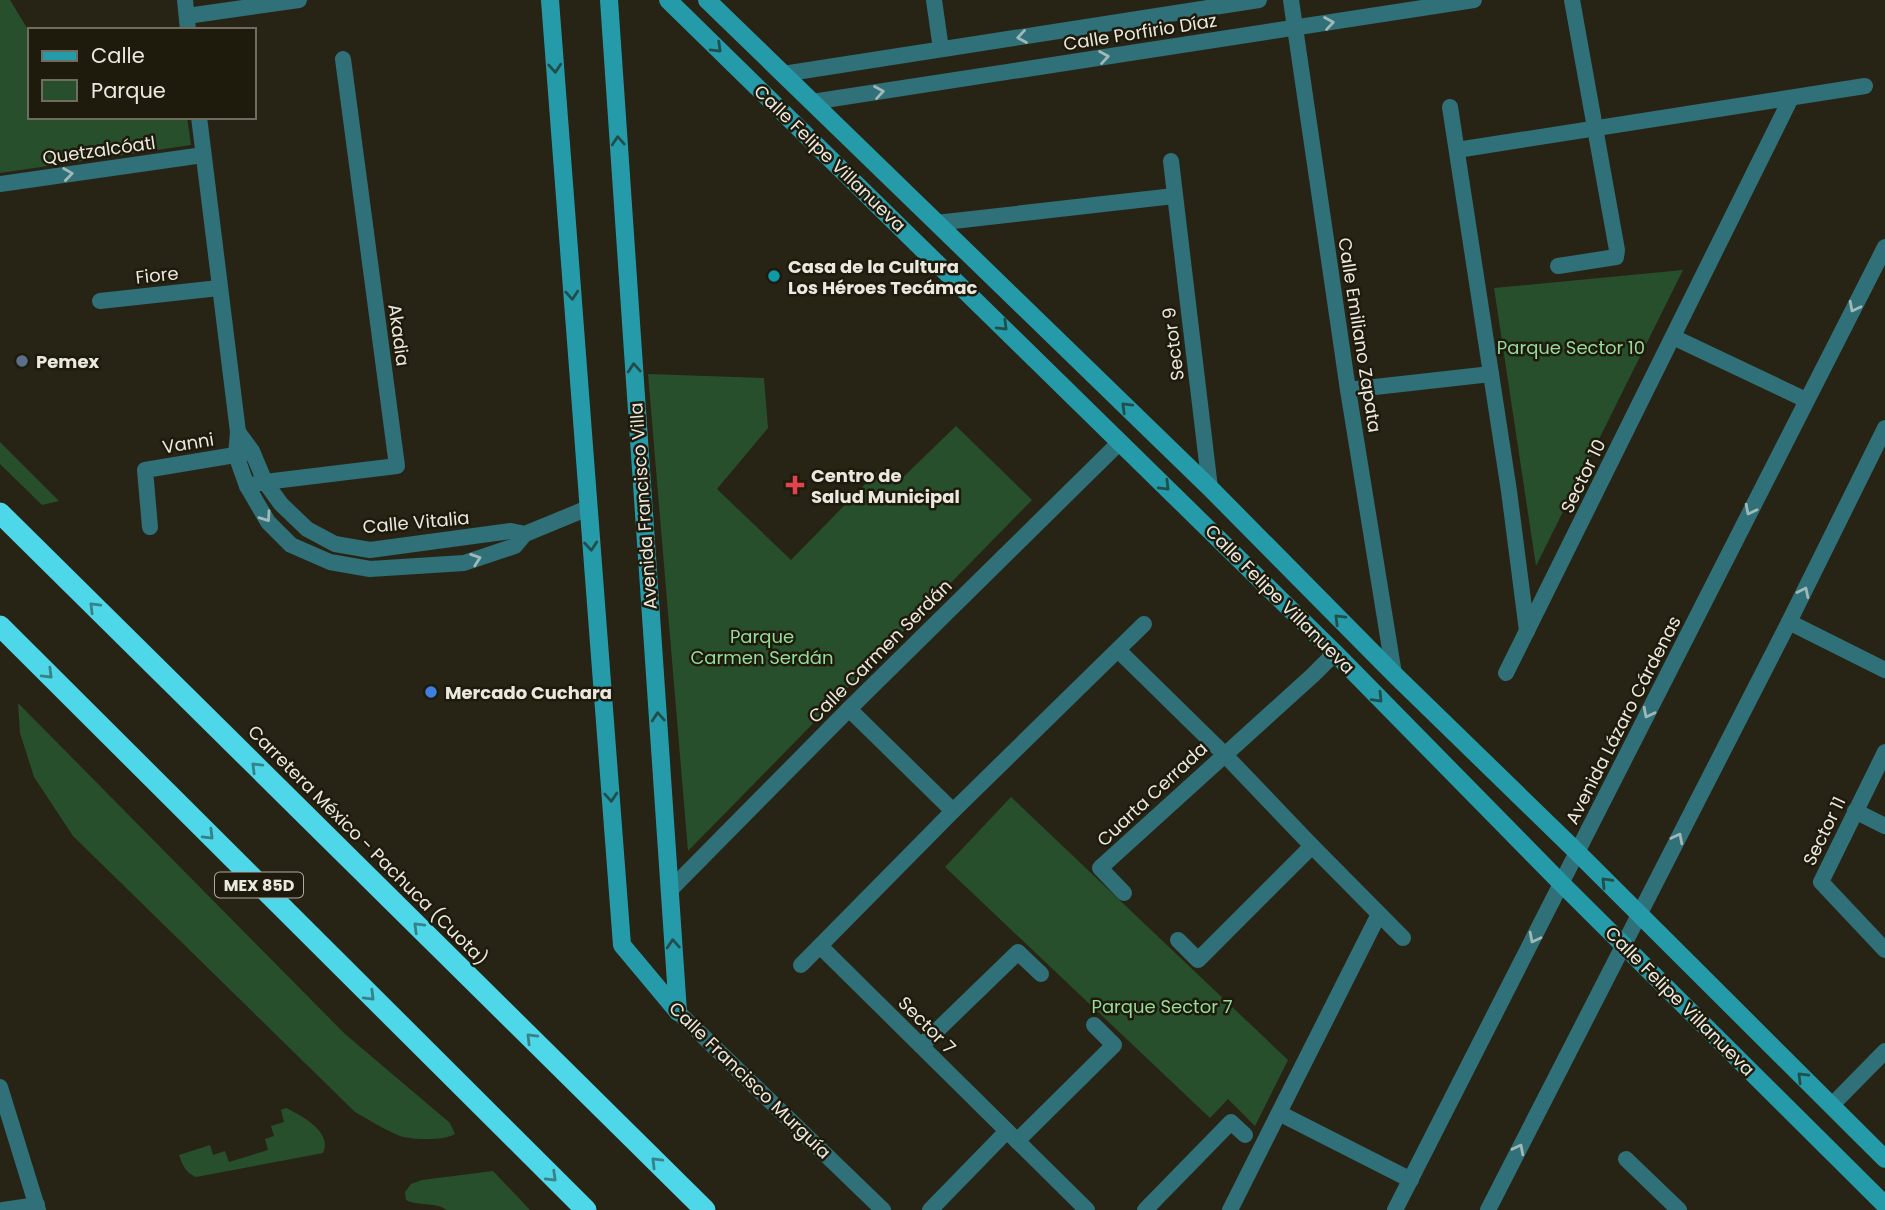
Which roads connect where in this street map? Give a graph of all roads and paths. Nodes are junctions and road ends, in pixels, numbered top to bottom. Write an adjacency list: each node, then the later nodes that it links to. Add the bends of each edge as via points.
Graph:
1 (299, 0): 11 (street)
2 (550, 0): 42 (main road, one-way to 42)
3 (609, 0): 66 (main road, Avenida Francisco Villa, one-way to 3)
4 (668, 0): 37 (main road, Calle Felipe Villanueva, one-way to 37)
5 (707, 0): 15 (main road, Calle Felipe Villanueva)
6 (934, 0): 13 (street)
7 (1259, 0): 13 (street, Calle Porfirio Díaz, one-way to 13)
8 (1291, 0): 12 (street, Calle Emiliano Zapata)
9 (1474, 0): 12 (street, Calle Porfirio Díaz, one-way to 9)
10 (1572, 0): 21 (street)
11 (187, 15)
12 (1295, 28): 18 (street, Calle Porfirio Díaz, one-way to 12); 34 (street, Calle Emiliano Zapata)
13 (941, 49): 15 (street, Calle Porfirio Díaz)
14 (343, 60): 39 (street, Akadia, via 397,466)
15 (783, 74): 18 (main road, Calle Felipe Villanueva)
16 (1865, 86): 17 (street)
17 (1791, 98): 21 (street); 32 (street, Sector 10)
18 (812, 102): 27 (main road, Calle Felipe Villanueva)
19 (1450, 107): 22 (street)
20 (199, 119): 23 (street, Calle Vitalia)
21 (1595, 128): 22 (street); 29 (street, via 1616,257)
22 (1457, 150): 33 (street)
23 (203, 155): 25 (street, Quetzalcóatl, one-way to 23); 30 (street, Calle Vitalia)
24 (1171, 161): 26 (street, Sector 9)
25 (0, 184)
26 (1174, 196): 27 (street); 41 (street, Sector 9)
27 (936, 223): 41 (main road, Calle Felipe Villanueva, one-way to 27)
28 (1885, 247): 35 (street, Avenida Lázaro Cárdenas, one-way to 35)
29 (1558, 266)
30 (219, 288): 31 (street, Fiore); 38 (street, Calle Vitalia)
31 (100, 301)
32 (1673, 337): 35 (street); 51 (street, Sector 10)
33 (1491, 374): 34 (street); 51 (street)
34 (1348, 390): 56 (street, Calle Emiliano Zapata)
35 (1806, 400): 64 (street, Avenida Lázaro Cárdenas, one-way to 64)
36 (1885, 428): 48 (street, one-way to 36)
37 (1120, 442): 53 (main road, Calle Felipe Villanueva, one-way to 53); 57 (street, Calle Carmen Serdán)
38 (244, 453): 39 (street, Calle Vitalia); 40 (street, Calle Vitalia); 44 (street, Vanni, via 145,470)
39 (265, 482): 40 (street, Akadia); 46 (street, Calle Vitalia, via 307,528 335,544)
40 (247, 486): 47 (street, Calle Vitalia, one-way to 47, via 268,522 291,545 330,562)
41 (1210, 488): 56 (main road, Calle Felipe Villanueva, one-way to 41)
42 (588, 508): 45 (street, Calle Vitalia); 77 (main road, Calle Francisco Murguía, one-way to 77, via 622,945)
43 (0, 513): 94 (highway, Carretera México - Pachuca (Cuota), one-way to 43)
44 (150, 527)
45 (525, 534): 46 (street, Calle Vitalia, via 511,531); 47 (street, Calle Vitalia, one-way to 45, via 464,563 515,546)
46 (370, 550): 47 (street)
47 (370, 569)
48 (1789, 622): 54 (street); 69 (street, one-way to 48)
49 (1144, 624): 52 (street)
50 (0, 626): 93 (highway, MEX 85D, one-way to 93)
51 (1527, 631): 55 (street, Sector 10)
52 (1118, 650): 59 (street); 60 (street)
53 (1335, 653): 59 (street); 65 (main road, Calle Felipe Villanueva, one-way to 65)
54 (1885, 670)
55 (1506, 673)
56 (1394, 674): 64 (main road, Calle Felipe Villanueva)
57 (849, 709): 60 (street); 66 (street, Calle Carmen Serdán)
58 (1885, 752): 61 (street, Sector 11)
59 (1224, 754): 63 (street); 67 (street, Cuarta Cerrada, via 1100,868)
60 (953, 811): 73 (street)
61 (1855, 811): 62 (street); 74 (street, Sector 11, via 1821,882)
62 (1885, 826)
63 (1312, 846): 68 (street); 71 (street, via 1198,960)
64 (1577, 852): 65 (street, Avenida Lázaro Cárdenas); 69 (main road, Calle Felipe Villanueva, one-way to 64)
65 (1562, 884): 72 (main road, Calle Felipe Villanueva); 88 (street, Avenida Lázaro Cárdenas, one-way to 88)
66 (670, 890): 77 (main road, Avenida Francisco Villa, one-way to 66)
67 (1124, 893)
68 (1379, 914): 70 (street); 83 (street)
69 (1639, 915): 72 (street); 82 (main road, Calle Felipe Villanueva, one-way to 69)
70 (1404, 938)
71 (1178, 940)
72 (1623, 945): 90 (main road, Calle Felipe Villanueva); 101 (street, one-way to 72)
73 (820, 946): 75 (street); 79 (street, Sector 7)
74 (1885, 950)
75 (801, 965)
76 (1041, 974): 79 (street, via 1018,952)
77 (678, 1012): 95 (street, Calle Francisco Murguía)
78 (1094, 1025): 85 (street, via 1114,1045)
79 (921, 1046): 85 (street, Sector 7)
80 (1885, 1051): 82 (street)
81 (0, 1087): 91 (street)
82 (1831, 1106): 87 (main road, Calle Felipe Villanueva)
83 (1279, 1114): 88 (street); 99 (street)
84 (1245, 1135): 98 (street, via 1231,1122)
85 (1012, 1136): 96 (street); 97 (street, Sector 7)
86 (1626, 1159): 89 (street)
87 (1885, 1160)
88 (1411, 1180): 100 (street, Avenida Lázaro Cárdenas)
89 (1663, 1195): 102 (street); 103 (street)
90 (1885, 1205)
91 (37, 1208): 92 (street)
92 (3, 1210)
93 (586, 1210)
94 (705, 1210)
95 (883, 1210)
96 (930, 1210)
97 (1087, 1210)
98 (1144, 1210)
99 (1230, 1210)
100 (1395, 1210)
101 (1488, 1210)
102 (1655, 1210)
103 (1679, 1210)

